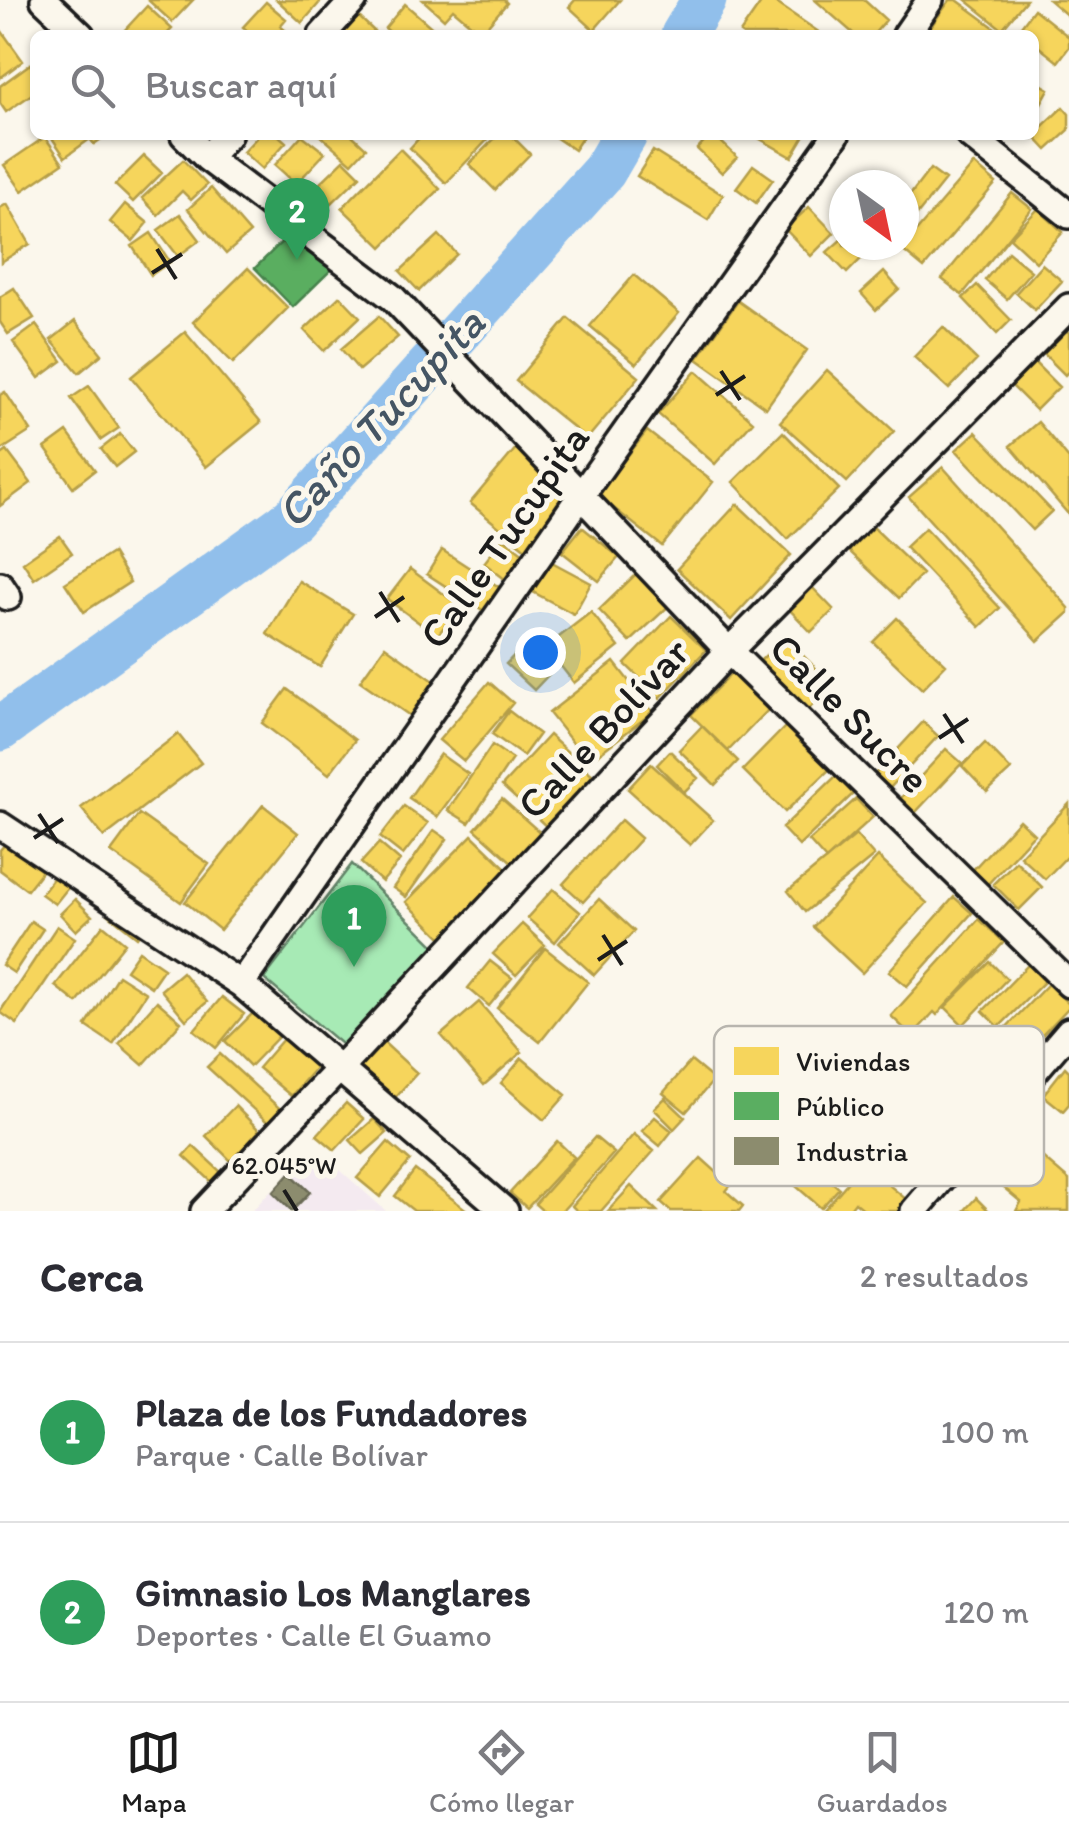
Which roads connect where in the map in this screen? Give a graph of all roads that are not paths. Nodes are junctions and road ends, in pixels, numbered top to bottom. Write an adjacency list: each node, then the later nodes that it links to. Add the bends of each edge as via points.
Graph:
1 (44, 0): 4 (street)
2 (354, 0): 5 (street)
3 (930, 0): 6 (street)
4 (75, 30)
5 (327, 30)
6 (909, 30)
7 (189, 140): 11 (street, Calle Sucre)
8 (223, 140): 11 (street)
9 (832, 140): 14 (street, Calle Tucupita)
10 (975, 140): 12 (street)
11 (207, 158): 14 (street, Calle Sucre, via 393,298)
12 (1069, 216)
13 (1069, 307): 15 (street, Calle Bolívar)
14 (582, 494): 15 (street, Calle Sucre); 17 (street, Calle Tucupita)
15 (730, 651): 18 (street, Calle Sucre); 21 (street, Calle Bolívar)
16 (0, 825): 17 (street)
17 (241, 984): 21 (street)
18 (1069, 984)
19 (1069, 1030): 20 (street)
20 (1044, 1059)
21 (340, 1068): 23 (street, Calle Bolívar); 24 (street)
22 (935, 1186): 25 (street)
23 (204, 1211)
24 (505, 1211)
25 (914, 1211)

